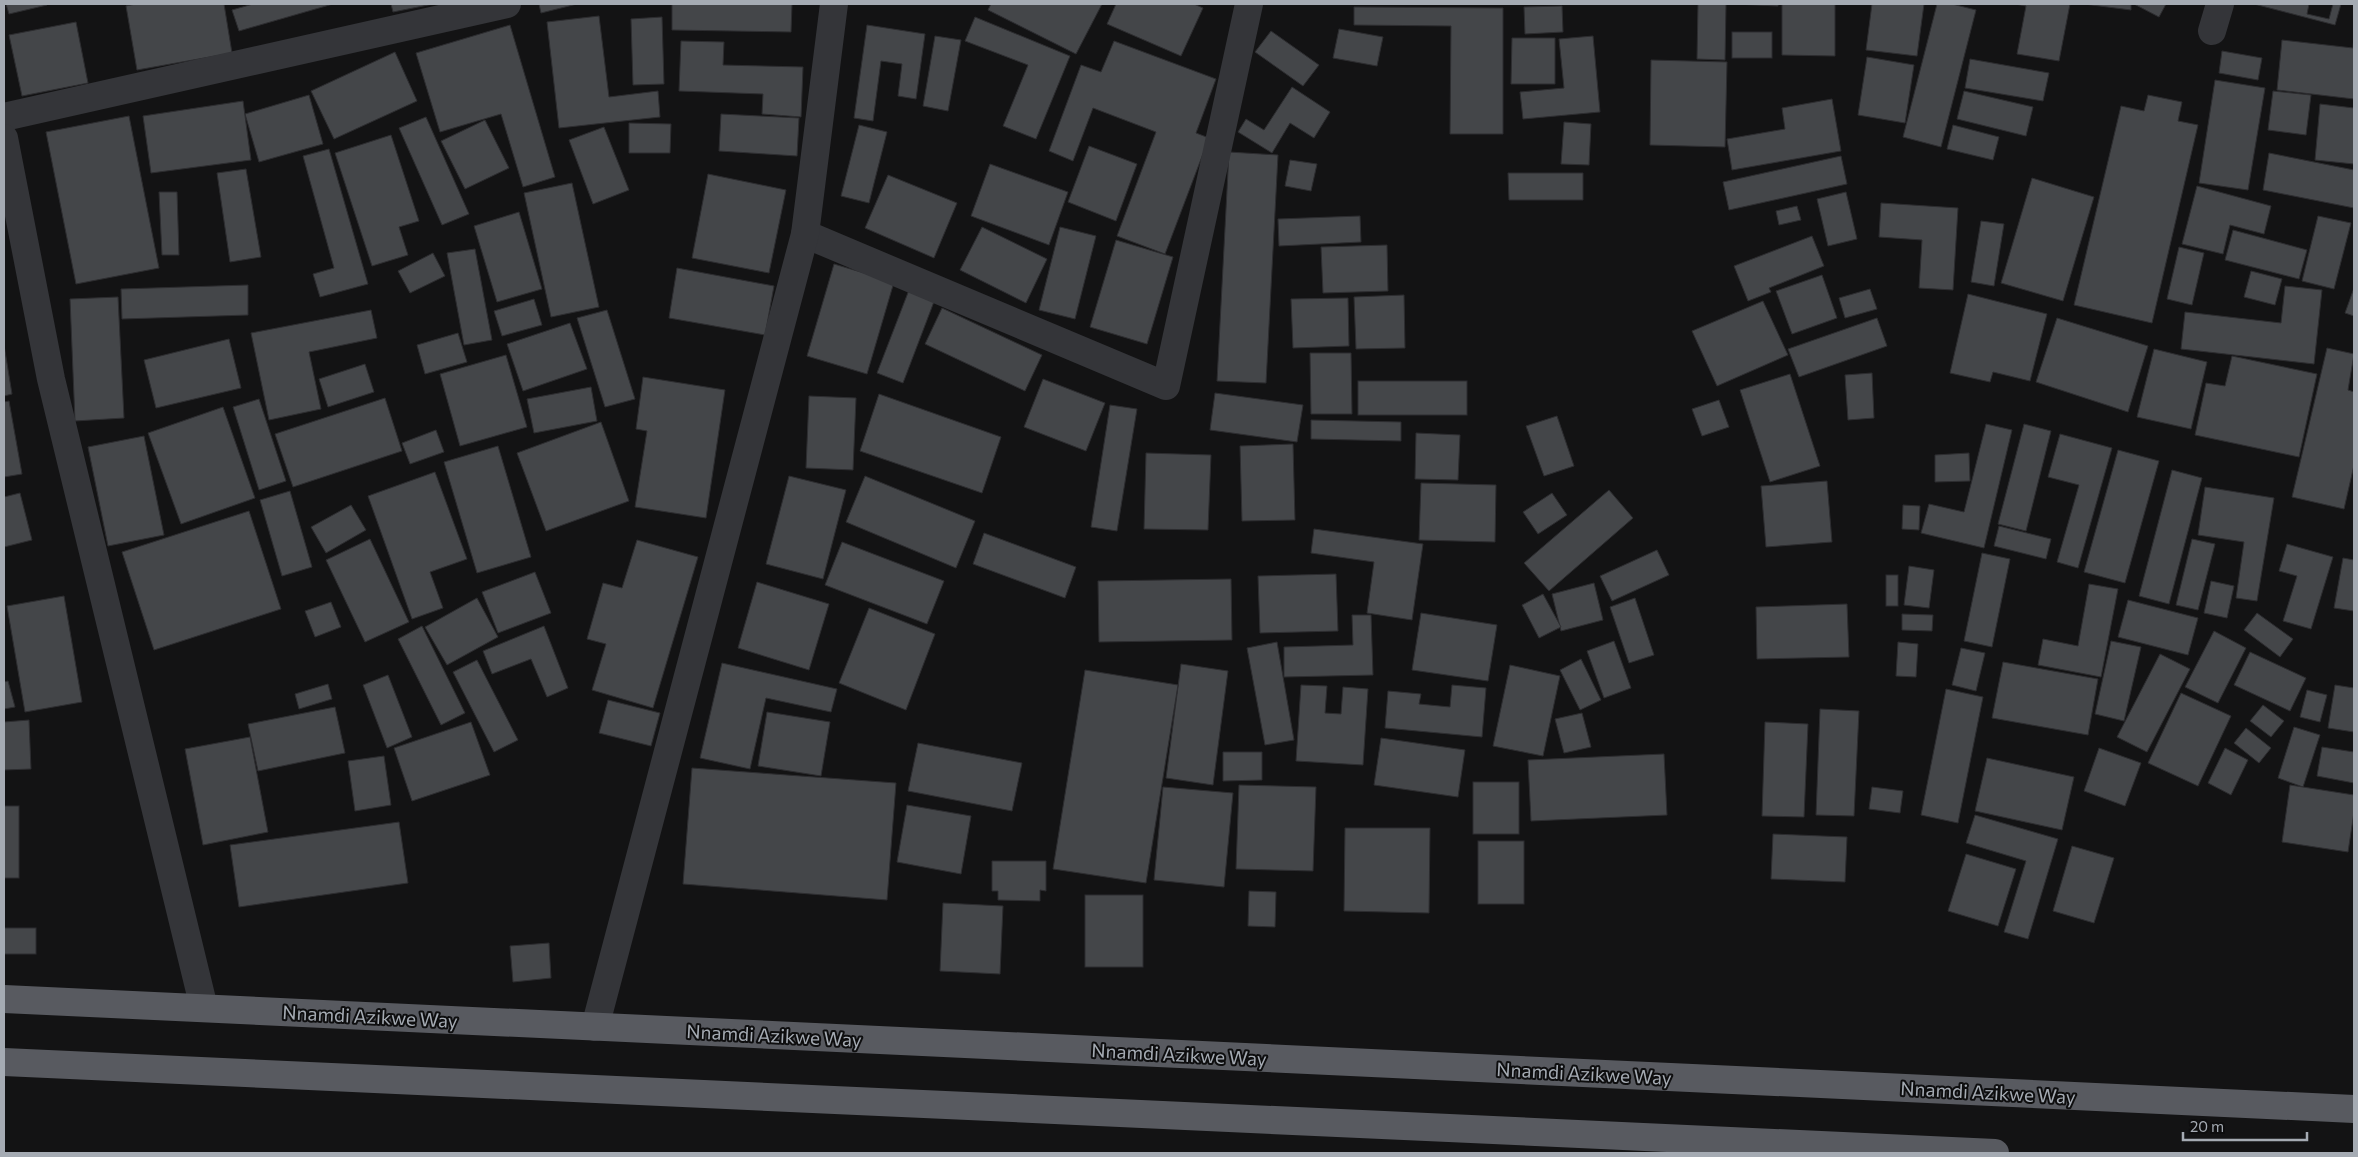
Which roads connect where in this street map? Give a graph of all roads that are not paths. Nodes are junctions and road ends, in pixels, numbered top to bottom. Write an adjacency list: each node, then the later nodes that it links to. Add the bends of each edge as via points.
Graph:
1 (507, 4): 6 (street)
2 (834, 4): 8 (street)
3 (1249, 4): 8 (street, via 1166,386)
4 (2220, 4): 5 (street)
5 (2212, 31)
6 (4, 117)
7 (4, 138): 10 (street, via 51,379)
8 (805, 234): 11 (street)
9 (4, 999): 10 (highway, Nnamdi Azikwe Way)
10 (204, 1008): 11 (highway, Nnamdi Azikwe Way)
11 (595, 1027): 13 (highway, Nnamdi Azikwe Way)
12 (4, 1062): 14 (highway)
13 (2354, 1109)
14 (1995, 1153)

